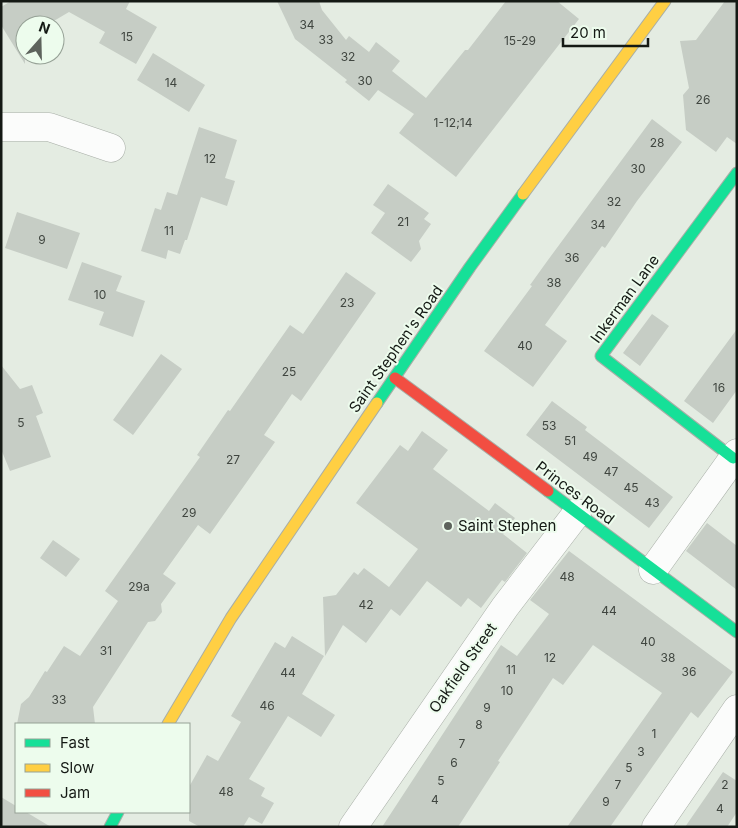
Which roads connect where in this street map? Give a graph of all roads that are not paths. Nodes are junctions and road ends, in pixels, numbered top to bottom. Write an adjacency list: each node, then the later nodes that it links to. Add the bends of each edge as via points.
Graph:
1 (665, 1): 5 (street, Saint Stephen's Road, via 470,268)
2 (1, 127): 3 (street, via 49,127)
3 (111, 148)
4 (737, 174): 6 (street, Inkerman Lane, via 601,356)
5 (395, 378): 7 (street, Princes Road); 11 (street, Saint Stephen's Road, via 230,618)
6 (735, 455): 8 (street)
7 (577, 513): 8 (street, Princes Road); 14 (street, Oakfield Street, via 505,607)
8 (653, 570): 9 (street, Princes Road)
9 (737, 632)
10 (737, 709): 15 (street)
11 (169, 723)
12 (117, 813): 13 (street)
13 (110, 827)
14 (354, 827)
15 (656, 827)

